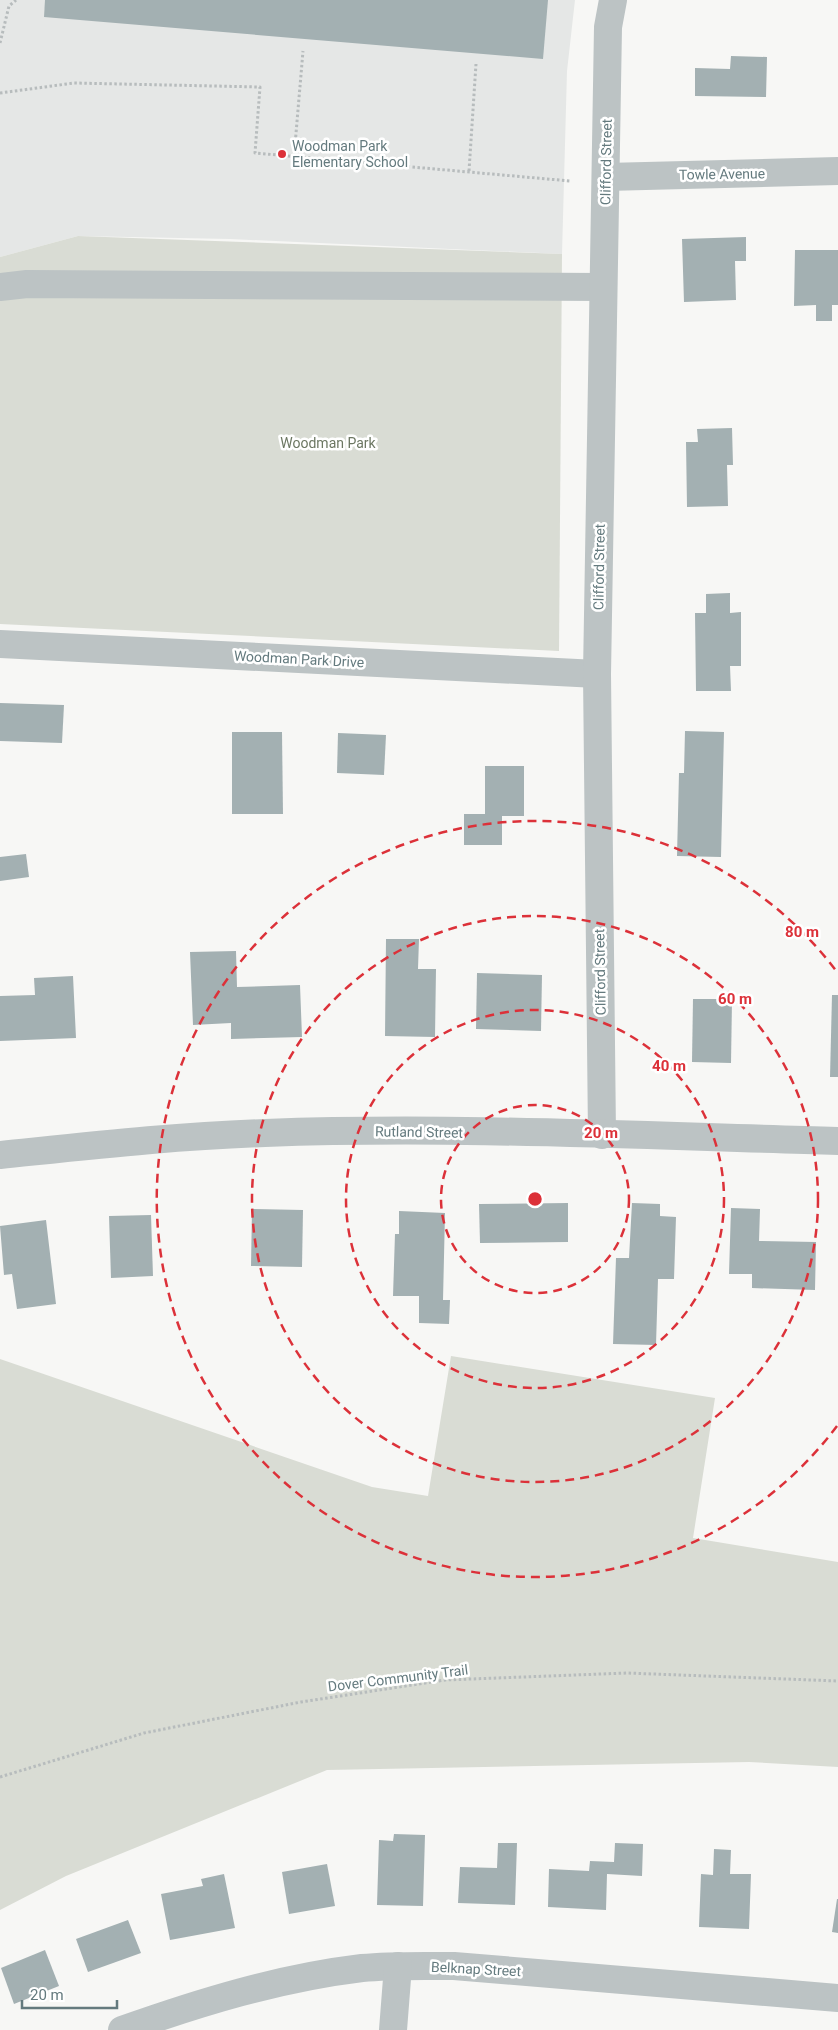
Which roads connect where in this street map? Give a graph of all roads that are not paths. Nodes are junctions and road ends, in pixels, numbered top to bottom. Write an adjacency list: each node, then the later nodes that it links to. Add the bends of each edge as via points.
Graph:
1 (613, 0): 3 (street, Clifford Street, via 608,27)
2 (838, 171): 3 (street, Towle Avenue)
3 (606, 177): 5 (street, Clifford Street)
4 (0, 287): 5 (street, via 37,284)
5 (603, 287): 7 (street, Clifford Street)
6 (0, 644): 7 (street, Woodman Park Drive)
7 (598, 674): 8 (street, Clifford Street)
8 (602, 1135): 9 (street, Rutland Street); 10 (street, Rutland Street, via 384,1131 264,1133)
9 (838, 1141)
10 (0, 1155)
11 (398, 1966): 12 (street, Belknap Street, via 454,1966); 13 (street, Belknap Street, via 363,1968 292,1980 218,1997); 14 (street)
12 (838, 1998)
13 (122, 2030)
14 (392, 2030)

